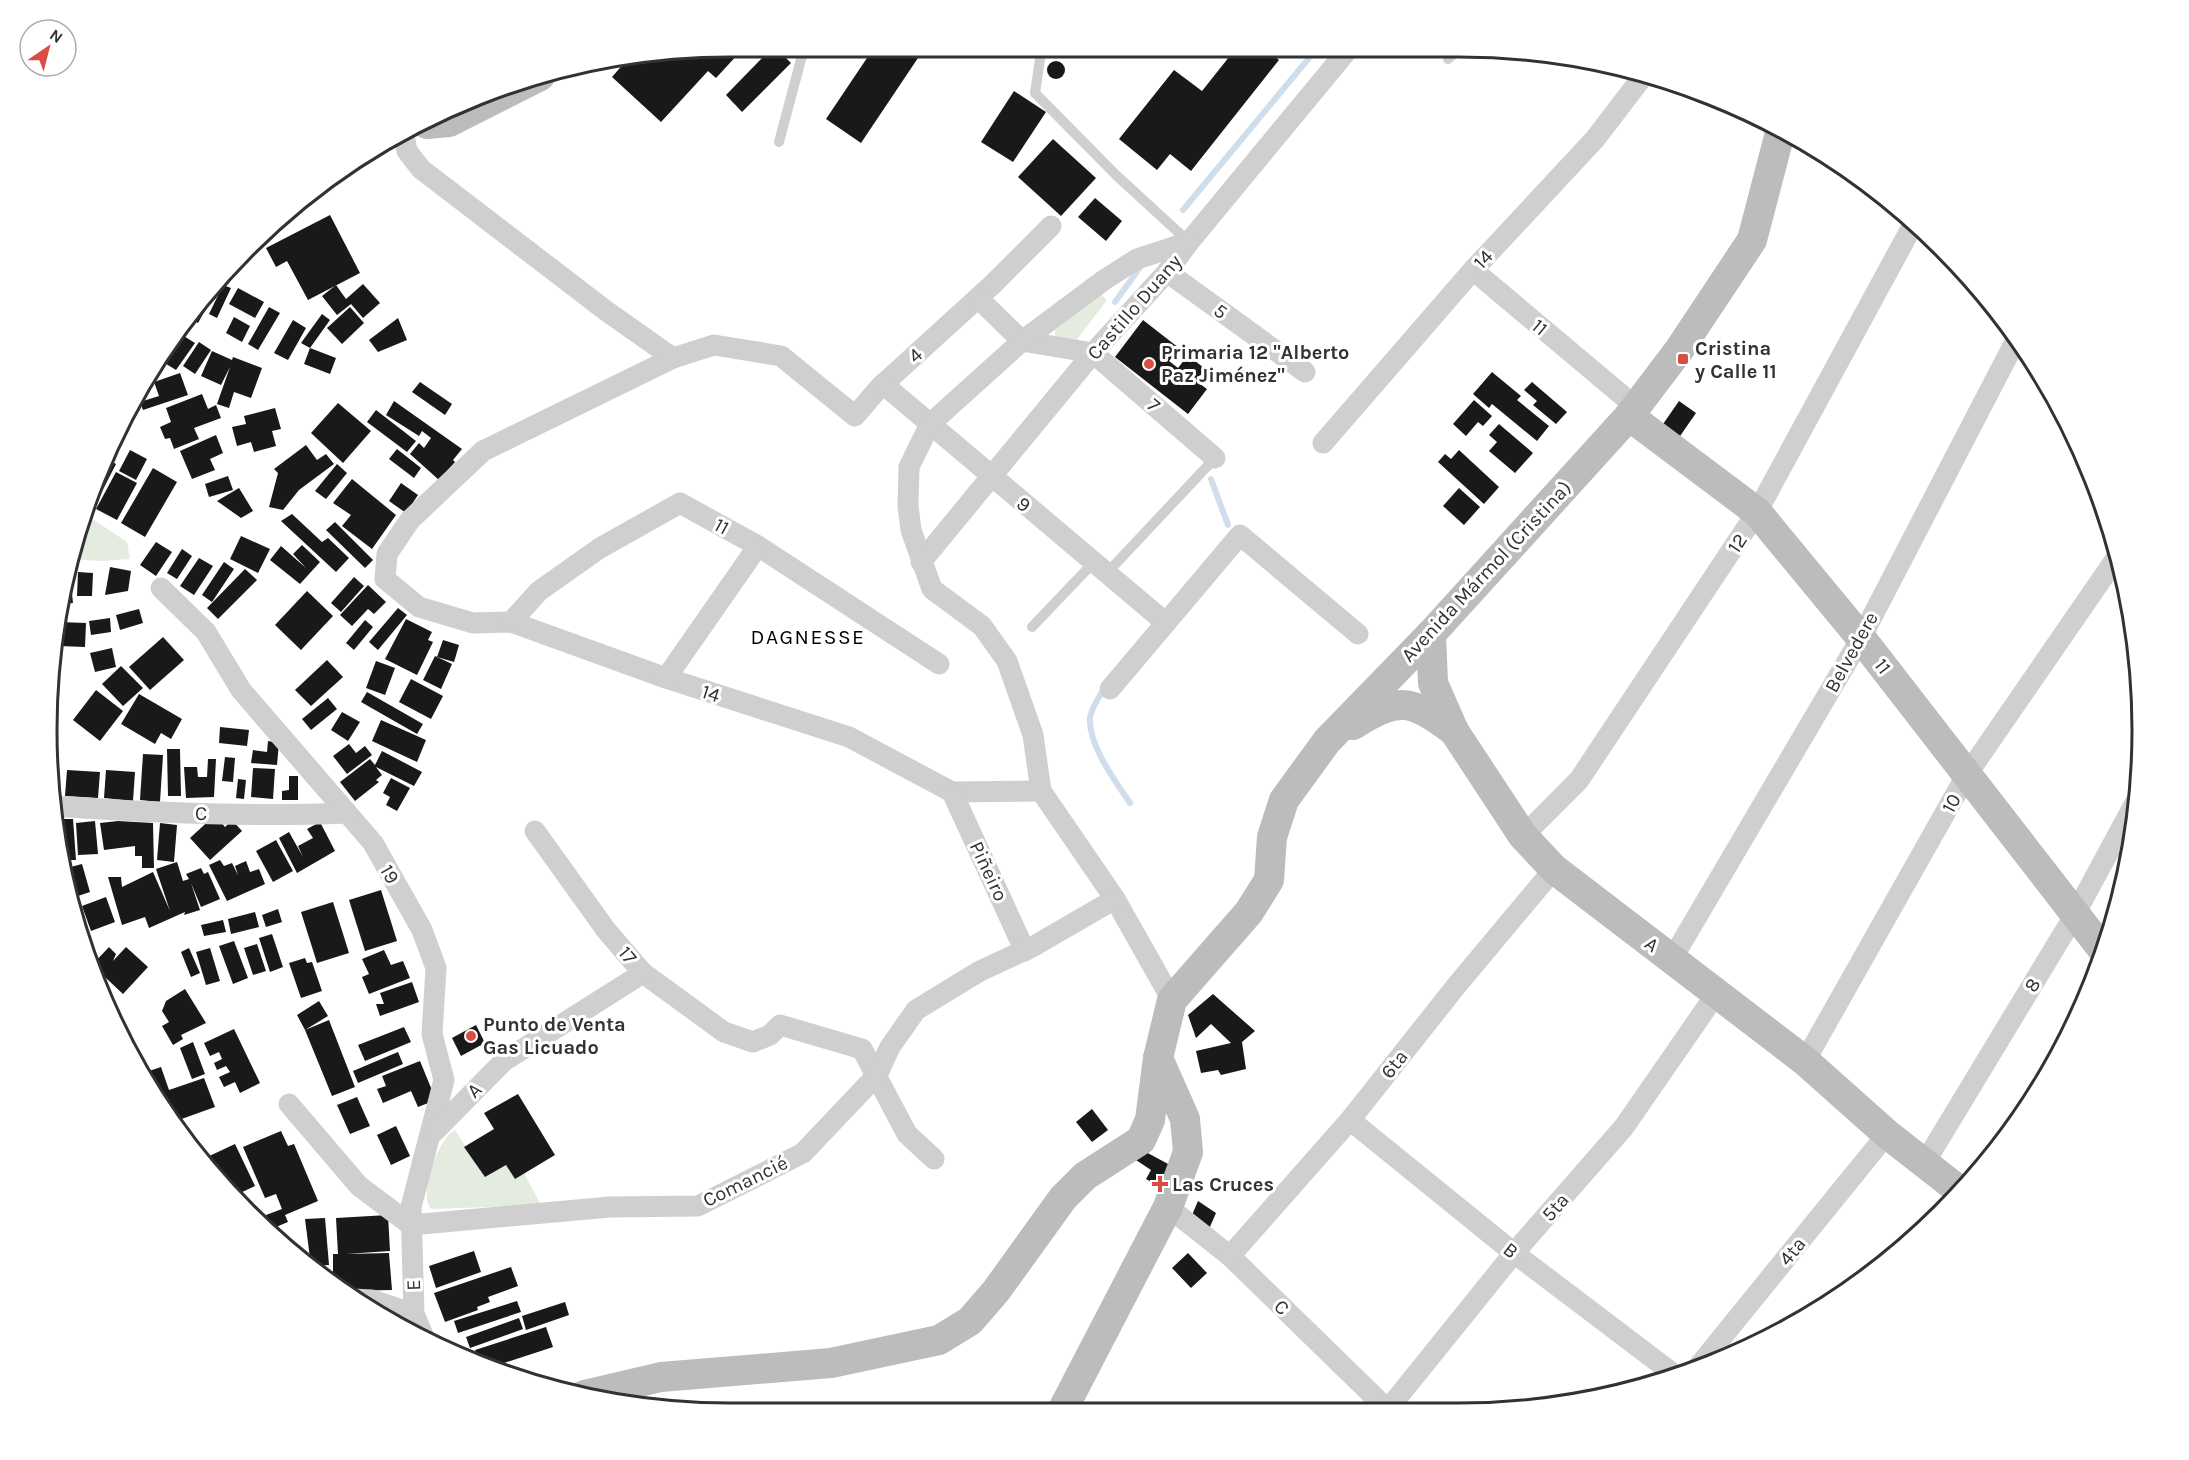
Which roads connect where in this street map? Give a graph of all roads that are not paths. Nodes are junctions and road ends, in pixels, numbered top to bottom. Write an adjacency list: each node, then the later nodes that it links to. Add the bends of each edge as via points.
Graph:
1 (802, 57): 9 (lane)
2 (1040, 57): 12 (lane, via 1035,93)
3 (1342, 57): 12 (street, Castillo Duany)
4 (1639, 82): 13 (street, 14, via 1595,139)
5 (485, 103): 6 (main road, via 449,122)
6 (439, 123)
7 (1779, 138): 22 (main road, Avenida Mármol (Cristina), via 1752,240 1679,350)
8 (405, 141): 19 (street, via 406,151 421,169)
9 (779, 142)
10 (1051, 226): 15 (street, 4)
11 (1910, 231): 27 (street, 12)
12 (1189, 242): 14 (street, Castillo Duany); 16 (street, via 1137,259)
13 (1473, 270): 22 (street, 11); 24 (street, 14)
14 (1167, 272): 18 (street, Castillo Duany); 20 (street, 5)
15 (978, 298): 16 (street); 21 (street, 4)
16 (1022, 341): 18 (street); 23 (street)
17 (2012, 347): 38 (street, Belvedere)
18 (1093, 353): 25 (street, 7); 26 (street, Castillo Duany)
19 (673, 358): 21 (street, 4, via 714,345 781,356 855,416); 34 (street, 14, via 483,451 410,520 387,554 385,579 419,607 473,623)
20 (1305, 372)
21 (883, 384): 23 (street, 9)
22 (1632, 411): 27 (main road, 11); 37 (main road, Avenida Mármol (Cristina))
23 (930, 424): 26 (street, 9); 29 (street, via 909,467 908,506)
24 (1323, 443)
25 (1215, 458): 31 (lane)
26 (992, 476): 29 (street, Castillo Duany); 31 (street, 9)
27 (1757, 512): 38 (main road, 11); 51 (street, 12, via 1579,780)
28 (758, 546): 34 (street, 11, via 680,503 600,548 548,585); 39 (street, 11); 40 (street)
29 (921, 562): 45 (street, via 932,589 982,626 1007,661 1033,735)
30 (2112, 567): 44 (street, 10)
31 (1100, 568): 33 (street, 9); 35 (lane)
32 (161, 588): 48 (street, 19, via 206,632 242,690)
33 (1159, 616): 36 (street, via 1240,535); 41 (street)
34 (511, 622): 40 (street, 14)
35 (1032, 627)
36 (1358, 634)
37 (1431, 634): 42 (main road, A, via 1433,683); 43 (main road, Avenida Mármol (Cristina))
38 (1861, 638): 44 (main road, 11); 57 (street, Belvedere)
39 (939, 664)
40 (666, 678): 46 (street, 14, via 849,737)
41 (1110, 689)
42 (1454, 731): 43 (main road, via 1406,703 1377,710); 51 (main road, A)
43 (1327, 741): 60 (main road, Avenida Mármol (Cristina), via 1284,800 1272,837 1269,880 1250,912)
44 (1966, 776): 54 (main road, 11); 62 (street, 10)
45 (1041, 791): 46 (street, 14); 53 (street)
46 (952, 792): 56 (street, Piñeiro)
47 (62, 806): 48 (street, C, via 291,815)
48 (346, 813): 67 (street, 19, via 373,843 422,930 436,968 432,1034 444,1080)
49 (2126, 820): 54 (street, 8)
50 (535, 831): 58 (street, 17, via 606,930)
51 (1523, 837): 52 (main road, A)
52 (1554, 869): 57 (main road, A); 65 (street, 6ta)
53 (1115, 899): 56 (street, Comancié); 60 (street)
54 (2074, 916): 55 (main road, 11); 69 (street, 8)
55 (2097, 943)
56 (1025, 951): 63 (street, Comancié, via 980,971 916,1010 890,1047)
57 (1672, 959): 59 (main road, A)
58 (643, 973): 63 (street, 17, via 723,1032 753,1042 770,1035 780,1025 862,1049); 67 (street, A, via 504,1061)
59 (1716, 994): 62 (main road, A); 73 (street, 5ta, via 1624,1127)
60 (1172, 1000): 61 (main road)
61 (1158, 1058): 71 (main road, via 1185,1119 1188,1152); 80 (main road, via 1150,1120 1141,1140 1085,1176 1063,1198 970,1321 939,1340 831,1363 661,1377)
62 (1805, 1061): 66 (main road, A)
63 (877, 1075): 68 (street, via 907,1134); 72 (street, Comancié, via 803,1153 698,1206 610,1207)
64 (289, 1104): 72 (street, via 359,1186)
65 (1350, 1120): 73 (street, B); 74 (street, 6ta)
66 (1887, 1134): 69 (main road, A); 78 (street, 4ta)
67 (431, 1135): 72 (street, 19, via 411,1207)
68 (934, 1159)
69 (1924, 1164): 70 (main road, A)
70 (1954, 1186)
71 (1168, 1207): 74 (street, C); 81 (main road)
72 (411, 1225): 76 (street, E)
73 (1514, 1252): 79 (street, B); 83 (street, 5ta)
74 (1230, 1256): 82 (street, C)
75 (372, 1300): 76 (street)
76 (414, 1314): 77 (street, E)
77 (420, 1327)
78 (1707, 1356)
79 (1668, 1369)
80 (603, 1391)
81 (1066, 1403)
82 (1379, 1403)
83 (1395, 1403)

